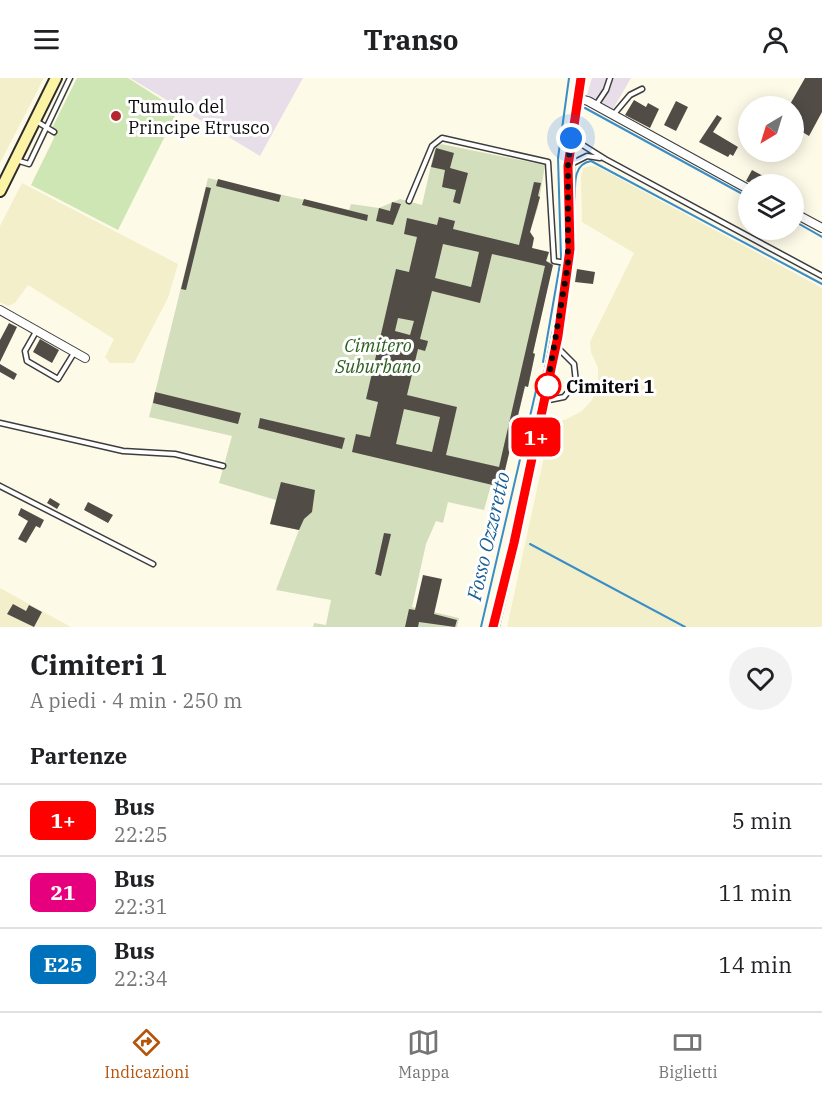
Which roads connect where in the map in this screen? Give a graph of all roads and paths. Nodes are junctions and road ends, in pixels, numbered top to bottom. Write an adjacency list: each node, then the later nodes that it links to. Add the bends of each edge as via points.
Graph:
1 (56, 78): 9 (main road)
2 (70, 78): 10 (lane)
3 (581, 78): 6 (street)
4 (610, 78): 7 (lane)
5 (642, 89): 8 (lane, via 630,95)
6 (577, 98): 7 (street); 12 (street)
7 (596, 105): 8 (street)
8 (613, 115): 16 (street)
9 (35, 120): 10 (lane); 14 (main road)
10 (46, 127): 11 (lane); 14 (lane, via 29,164)
11 (54, 132)
12 (571, 138): 13 (lane); 15 (street)
13 (605, 159): 15 (lane, via 587,156); 22 (lane)
14 (15, 160): 17 (main road)
15 (568, 166): 21 (street)
16 (738, 184)
17 (0, 191)
18 (409, 201): 21 (lane, via 432,146 442,138 548,162 554,261)
19 (804, 218): 20 (street)
20 (822, 228)
21 (566, 263): 25 (street)
22 (822, 276)
23 (0, 310): 24 (street)
24 (37, 329): 26 (street); 26 (lane, via 25,351 27,361 58,378)
25 (556, 346): 28 (street); 28 (lane, via 574,364 576,382 564,398)
26 (74, 352): 27 (street)
27 (85, 358)
28 (544, 401): 33 (street)
29 (0, 423): 30 (lane, via 123,451 175,454)
30 (223, 466)
31 (0, 486): 32 (lane)
32 (153, 564)
33 (494, 627)

